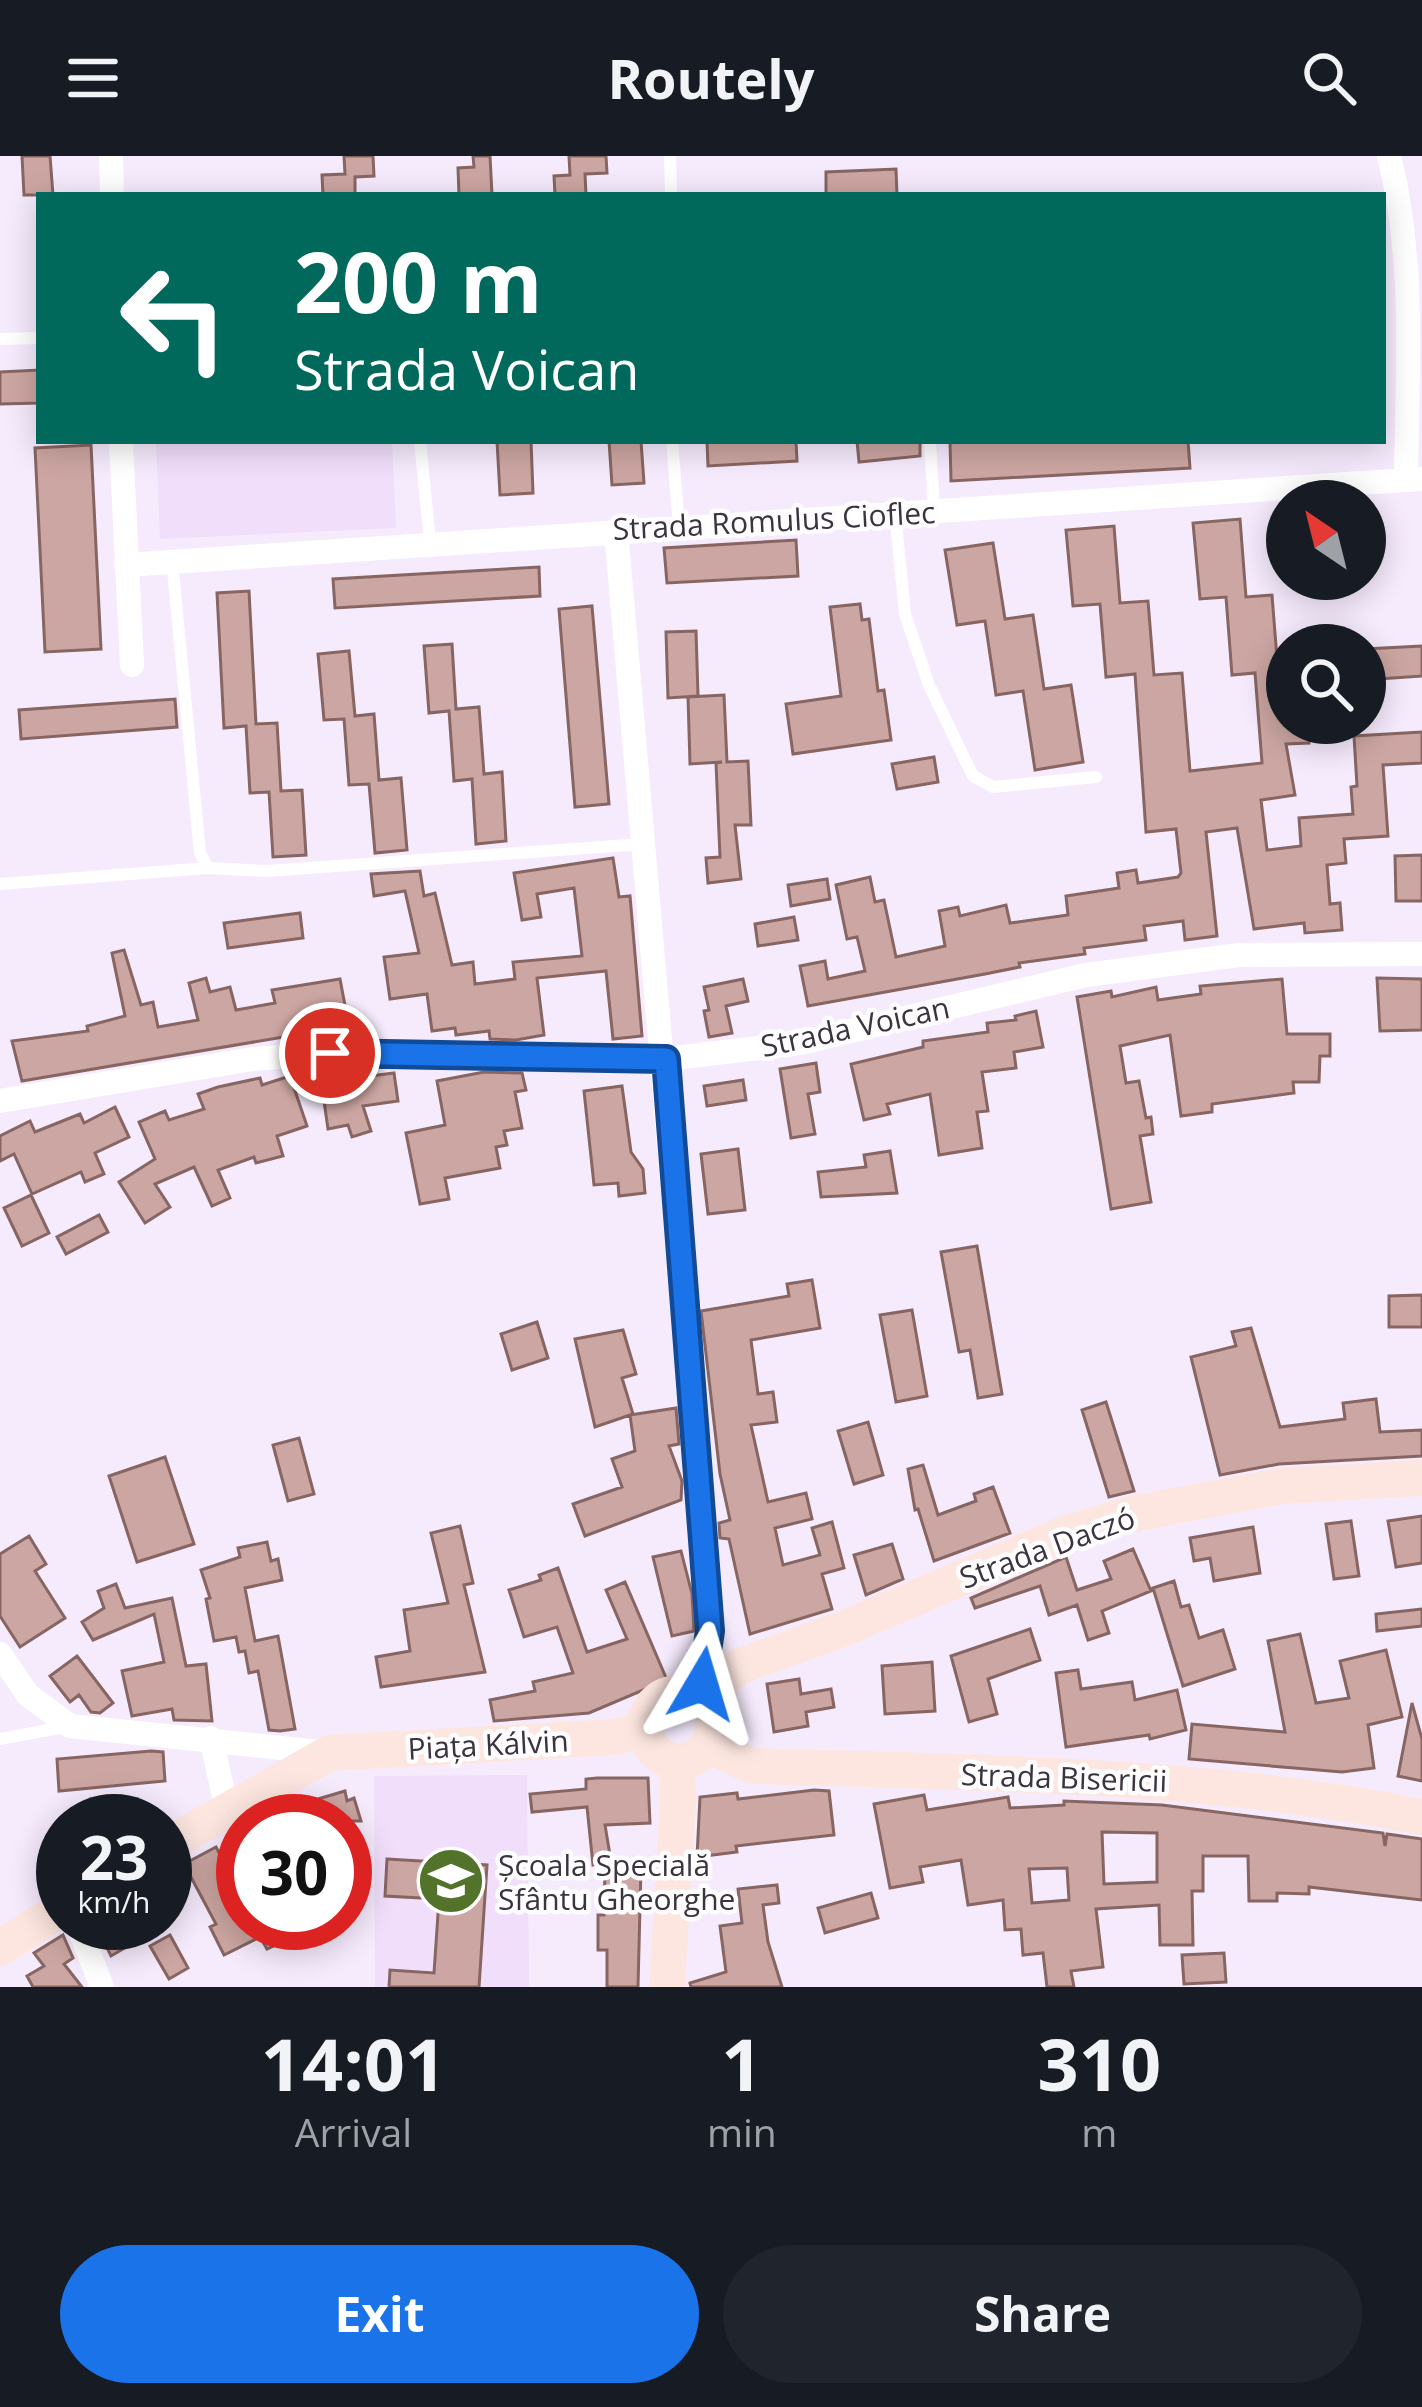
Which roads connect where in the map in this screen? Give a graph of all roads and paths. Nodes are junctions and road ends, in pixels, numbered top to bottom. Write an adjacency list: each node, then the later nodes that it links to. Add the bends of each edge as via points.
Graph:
1 (111, 156): 4 (street)
2 (670, 156): 5 (lane)
3 (1389, 156): 12 (street, via 1408,271)
4 (112, 192)
5 (671, 192)
6 (36, 338): 7 (lane)
7 (0, 339)
8 (121, 444): 19 (street)
9 (420, 444): 17 (lane)
10 (671, 444): 15 (lane)
11 (931, 444): 13 (lane)
12 (1414, 480): 13 (street, Strada Romulus Cioflec)
13 (934, 511): 14 (street, Strada Romulus Cioflec)
14 (895, 513): 15 (street, Strada Romulus Cioflec); 21 (lane, via 905,614 973,776 993,787)
15 (679, 526): 16 (street, Strada Romulus Cioflec)
16 (616, 530): 17 (street, Strada Romulus Cioflec); 22 (street)
17 (430, 542): 18 (street, Strada Romulus Cioflec)
18 (172, 560): 19 (street, Strada Romulus Cioflec); 23 (lane, via 200,853)
19 (126, 565): 20 (street)
20 (132, 665)
21 (1096, 777)
22 (642, 844): 23 (lane, via 267,871); 26 (street)
23 (208, 868): 24 (lane)
24 (0, 884)
25 (1422, 954): 26 (street, Strada Voican, via 1239,956 1086,975 800,1043)
26 (666, 1059): 27 (street, Strada Voican, via 330,1053); 30 (street, via 710,1631)
27 (0, 1101)
28 (1422, 1478): 30 (street, Strada Daczó, via 1281,1486 1064,1534 740,1666)
29 (0, 1654): 31 (street, via 28,1695)
30 (703, 1703): 32 (street, via 678,1693 657,1700); 36 (street, via 713,1724)
31 (70, 1726): 33 (street); 34 (lane)
32 (644, 1730): 35 (street, Piața Kálvin); 36 (street, via 658,1755)
33 (211, 1738): 35 (street); 37 (street)
34 (0, 1739)
35 (330, 1753): 38 (street)
36 (692, 1753): 39 (street, Strada Bisericii, via 752,1766 1135,1778); 43 (street, via 678,1803)
37 (223, 1794)
38 (256, 1794)
39 (1422, 1817)
40 (36, 1925): 41 (street)
41 (0, 1948)
42 (87, 1950): 44 (street)
43 (670, 1983)
44 (102, 1987)

